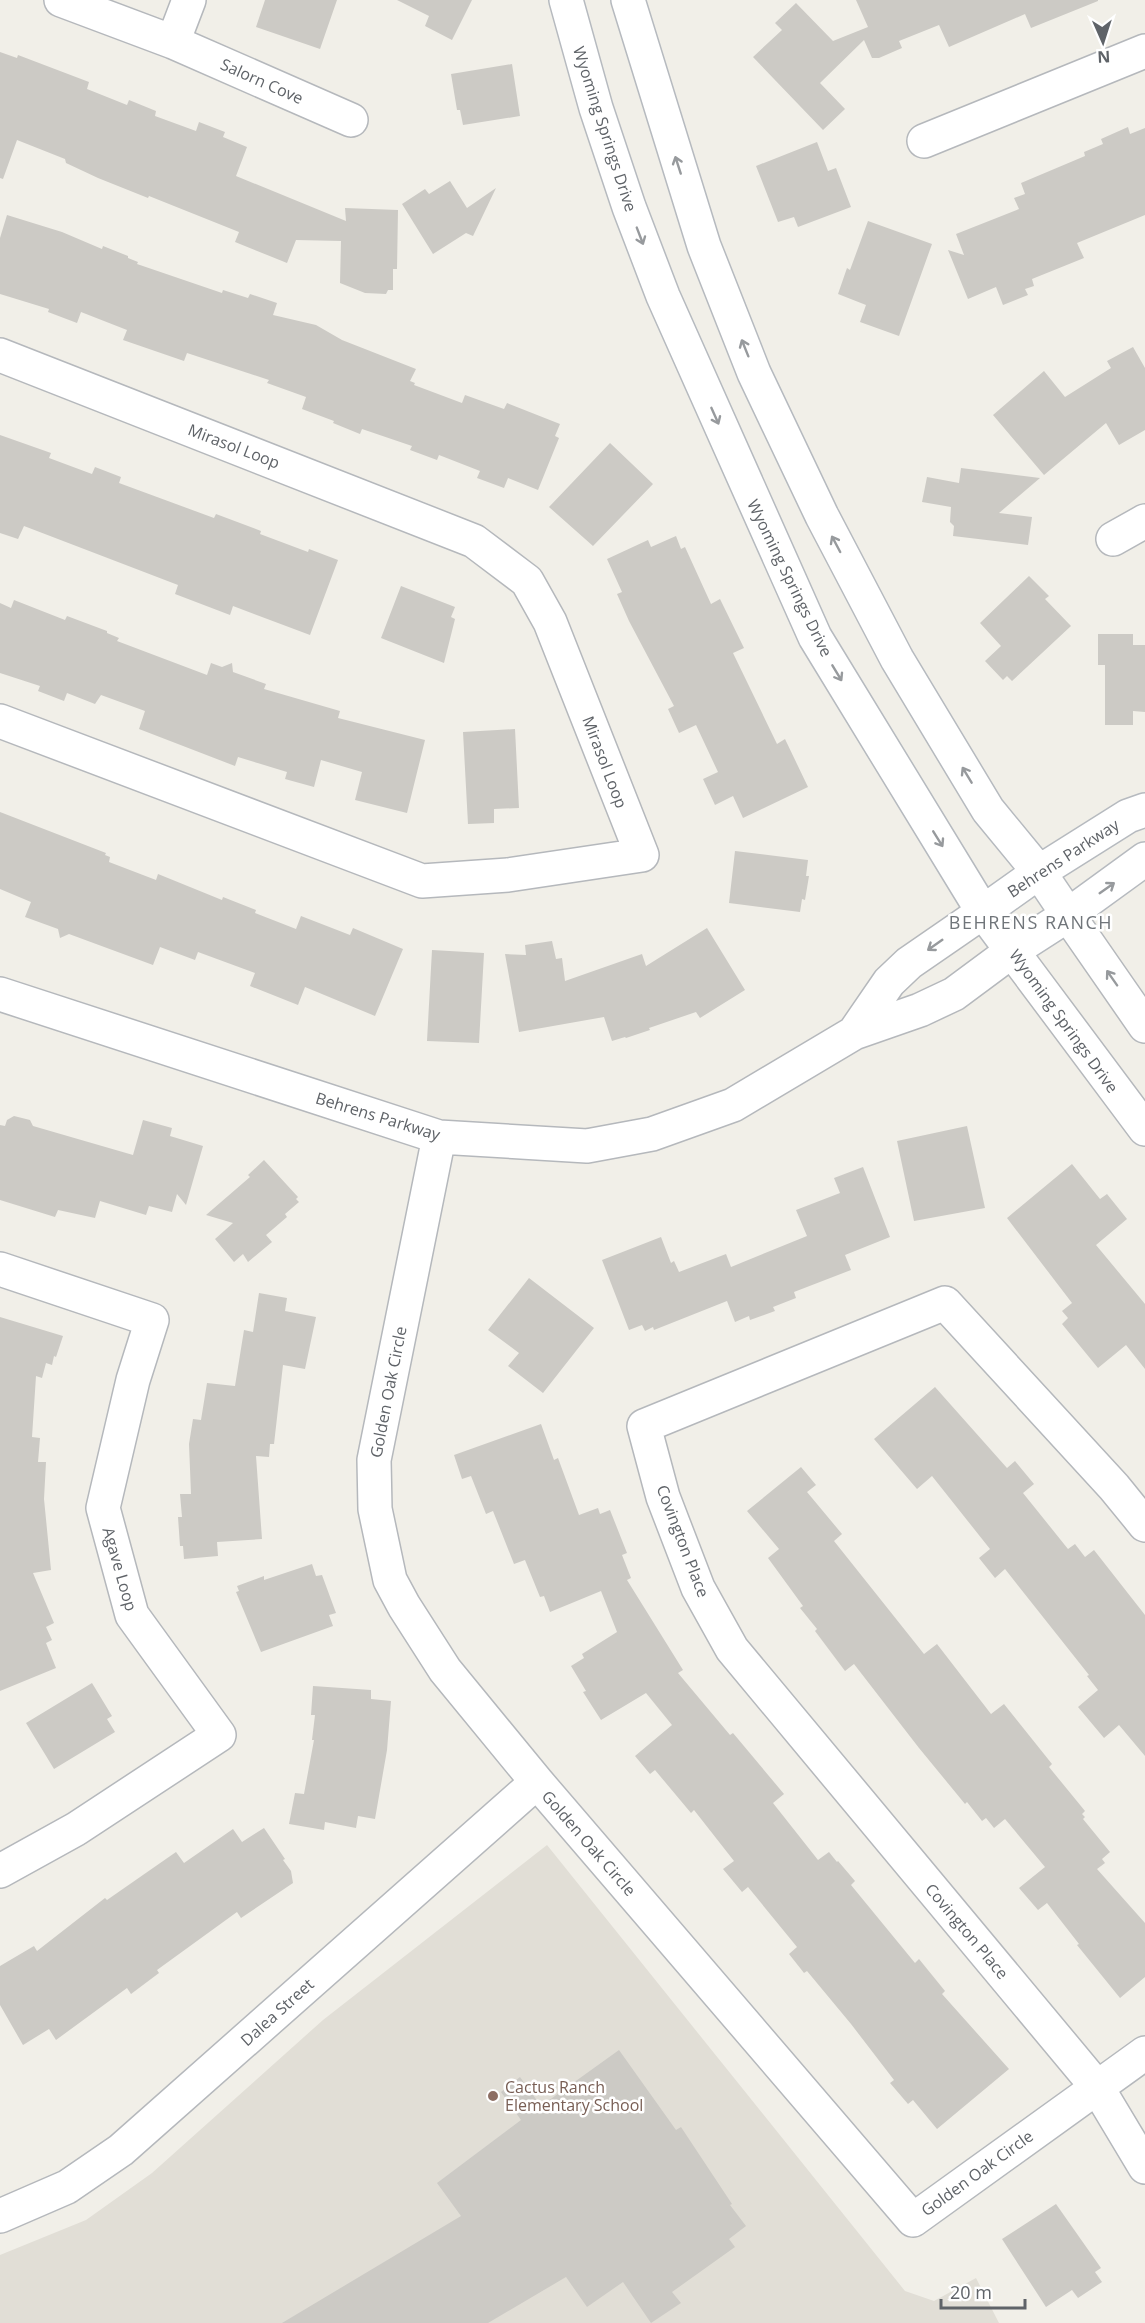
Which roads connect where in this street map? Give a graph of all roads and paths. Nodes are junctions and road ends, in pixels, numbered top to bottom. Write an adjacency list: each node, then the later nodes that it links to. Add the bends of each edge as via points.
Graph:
1 (61, 0): 5 (street, Salorn Cove)
2 (189, 0): 5 (street)
3 (566, 0): 16 (street, Wyoming Springs Drive, one-way to 16, via 596,108 663,296 812,629)
4 (628, 0): 15 (street, one-way to 4, via 988,810 897,659 822,516 754,372 704,246)
5 (173, 42): 7 (street, Salorn Cove)
6 (1145, 51): 8 (street)
7 (351, 120)
8 (924, 141)
9 (0, 355): 12 (street, Mirasol Loop, via 474,541 527,581 550,622 642,855 508,875 422,881)
10 (1145, 521): 11 (street)
11 (1113, 539)
12 (0, 721)
13 (1145, 810): 15 (street, Behrens Parkway, via 1128,816)
14 (1145, 860): 17 (street, Behrens Parkway, one-way to 14)
15 (1039, 872): 16 (street, Behrens Parkway); 17 (street)
16 (983, 912): 18 (street, Wyoming Springs Drive); 21 (street, Behrens Parkway, one-way to 21, via 909,963 890,982)
17 (1068, 915): 18 (street, Behrens Parkway); 20 (street, one-way to 17)
18 (1012, 951): 21 (street, Behrens Parkway, via 954,994); 22 (street, Wyoming Springs Drive)
19 (0, 994): 23 (street, Behrens Parkway)
20 (1145, 1026)
21 (854, 1033): 23 (street, Behrens Parkway, via 733,1105 652,1134 587,1146)
22 (1145, 1129)
23 (439, 1137): 26 (street, Golden Oak Circle, via 374,1460 375,1509 390,1580 404,1606 445,1670)
24 (0, 1269): 27 (street, Agave Loop, via 152,1320 103,1508 132,1615 219,1735 76,1830)
25 (1145, 1526): 29 (street, Covington Place, via 945,1303 644,1426 663,1497 698,1588 732,1649)
26 (537, 1782): 29 (street, Golden Oak Circle, via 913,2220); 31 (street, Dalea Street, via 121,2150 67,2187)
27 (0, 1871)
28 (1145, 2053): 29 (street, Golden Oak Circle)
29 (1097, 2087): 30 (street, Covington Place)
30 (1145, 2167)
31 (0, 2216)

